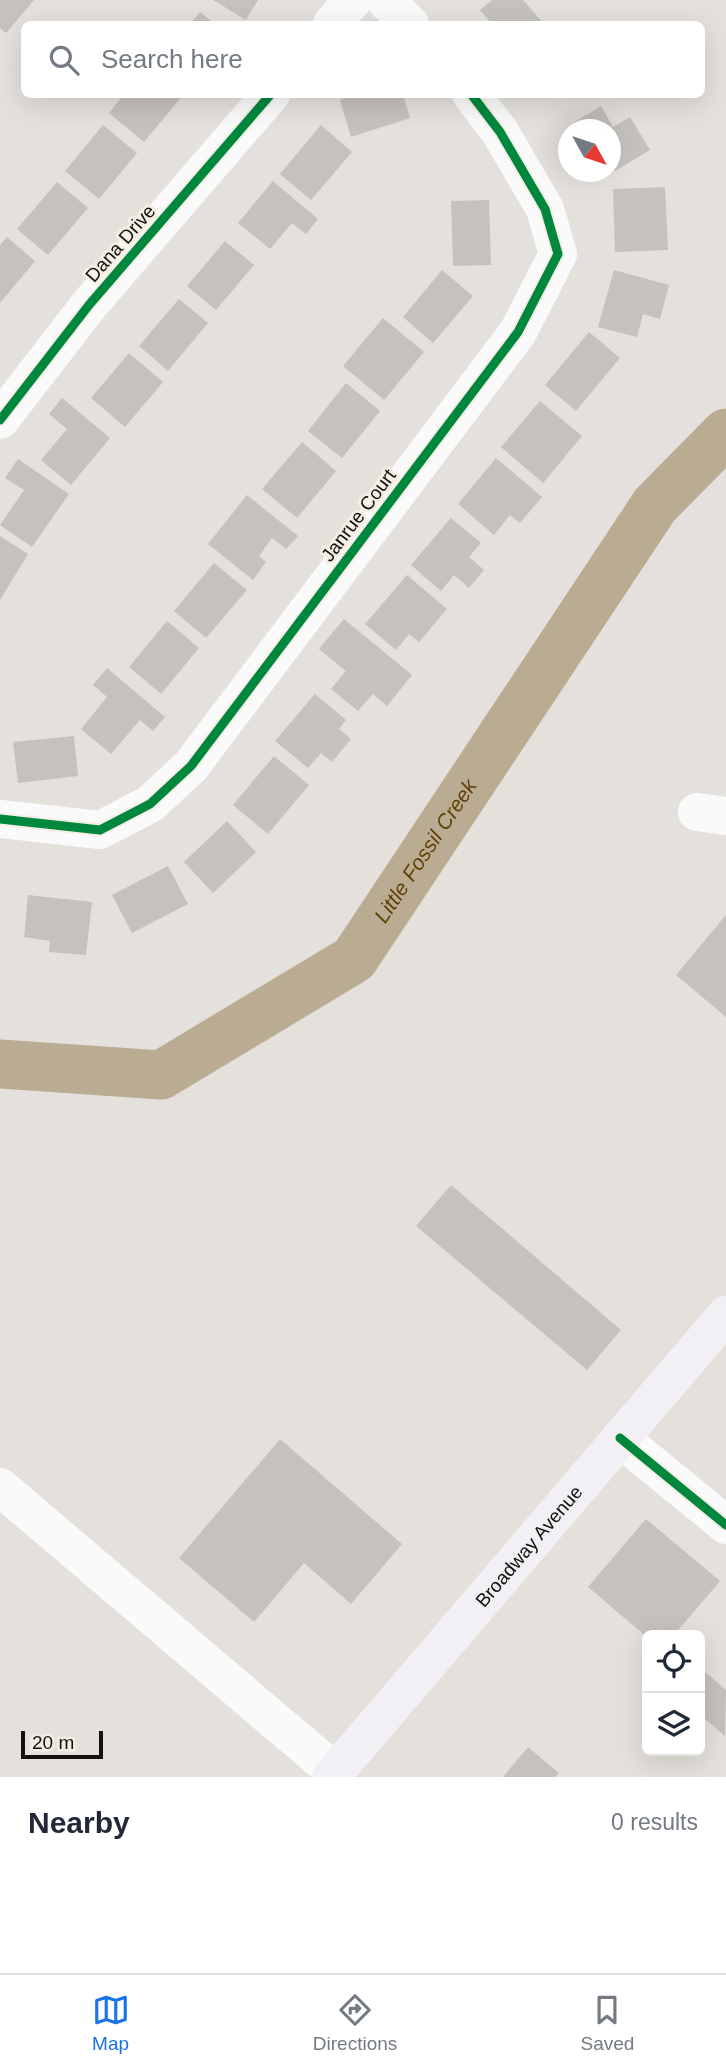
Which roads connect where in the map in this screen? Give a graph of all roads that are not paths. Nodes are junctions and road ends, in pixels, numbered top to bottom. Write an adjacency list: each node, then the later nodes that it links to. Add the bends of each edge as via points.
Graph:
1 (353, 0): 3 (street)
2 (385, 0): 4 (street)
3 (335, 21)
4 (407, 21)
5 (268, 98): 7 (street, Dana Drive, via 89,305)
6 (474, 98): 8 (street, Janrue Court, via 500,132 545,209 558,254 518,332 191,766 150,804 100,830)
7 (0, 420)
8 (0, 819)
9 (726, 1315): 10 (main road, Broadway Avenue)
10 (620, 1438): 12 (street); 13 (main road, Broadway Avenue)
11 (0, 1487): 13 (street)
12 (726, 1525)
13 (333, 1774)

